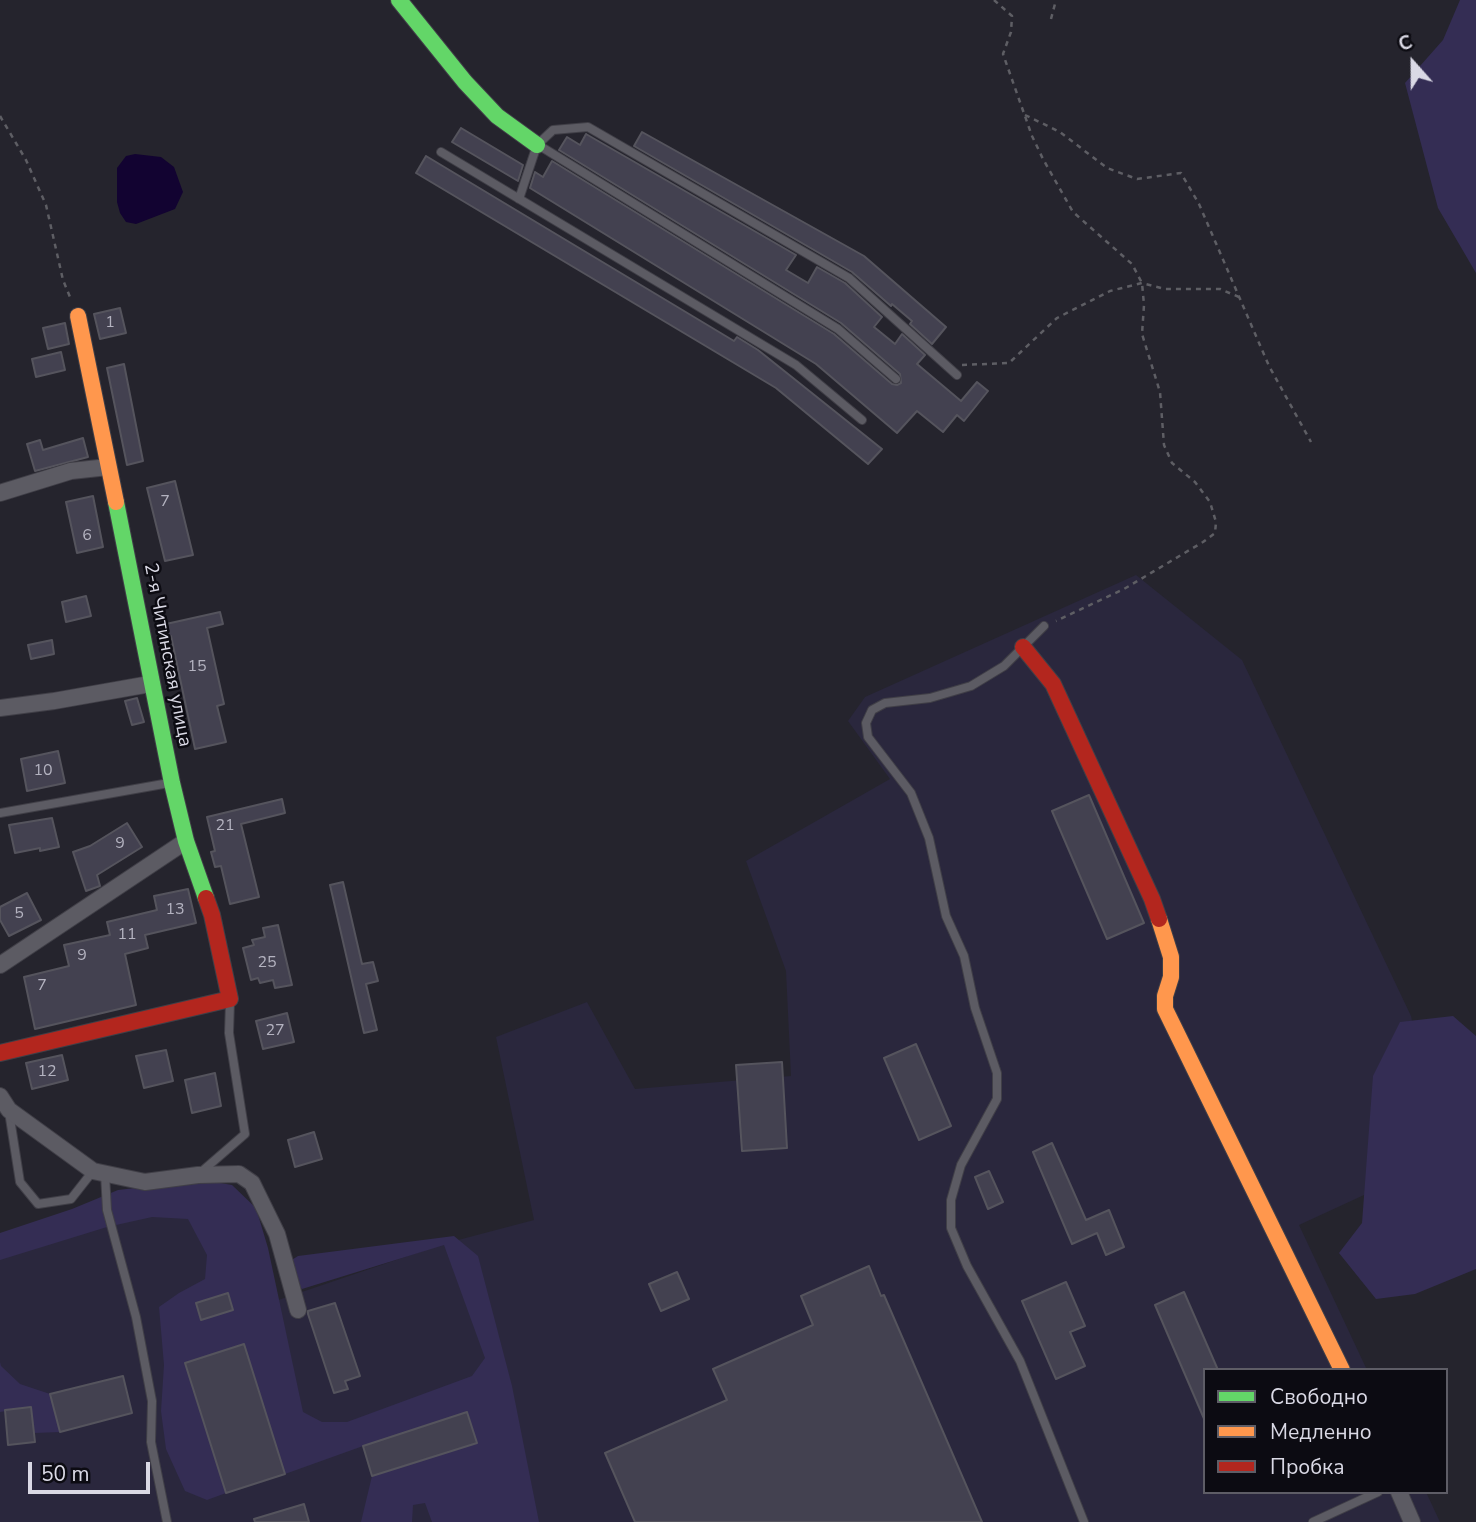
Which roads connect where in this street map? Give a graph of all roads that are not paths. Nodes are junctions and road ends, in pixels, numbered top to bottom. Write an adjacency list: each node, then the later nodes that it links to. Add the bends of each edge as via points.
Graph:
1 (399, 0): 2 (street, via 497,116)
2 (537, 145): 4 (lane); 6 (lane, via 553,130 587,127 849,278); 7 (lane, via 838,330)
3 (441, 152): 4 (lane)
4 (519, 199): 8 (lane, via 796,365)
5 (78, 316): 9 (street, 2-я Читинская улица)
6 (957, 375)
7 (896, 379)
8 (862, 420)
9 (108, 467): 10 (street, via 71,471); 13 (street, 2-я Читинская улица)
10 (0, 493)
11 (1044, 626): 12 (lane)
12 (1023, 647): 25 (street, via 1053,684 1152,899 1171,957 1165,1009); 29 (lane, via 971,687 885,703 872,710 866,723 868,737 911,793 929,838 946,916 964,956 975,1008 997,1073 997,1099 961,1165 951,1200 951,1228 1020,1361)
13 (150, 684): 14 (street); 15 (street, 2-я Читинская улица)
14 (0, 708)
15 (172, 783): 16 (lane); 17 (street, 2-я Читинская улица)
16 (0, 813)
17 (186, 841): 18 (street); 19 (street, 2-я Читинская улица, via 212,915)
18 (0, 965)
19 (230, 999): 20 (street); 23 (lane, via 229,1033 245,1134)
20 (0, 1052)
21 (5, 1103): 22 (street); 22 (lane, via 20,1182 38,1204 71,1199)
22 (99, 1172): 23 (street, via 145,1182); 28 (lane, via 136,1317 152,1401 151,1442)
23 (198, 1175): 24 (street, via 239,1174 252,1183 277,1234)
24 (298, 1310)
25 (1341, 1368)
26 (1374, 1494): 30 (lane)
27 (1400, 1494): 31 (street)
28 (167, 1522)
29 (1084, 1522)
30 (1313, 1522)
31 (1412, 1522)

